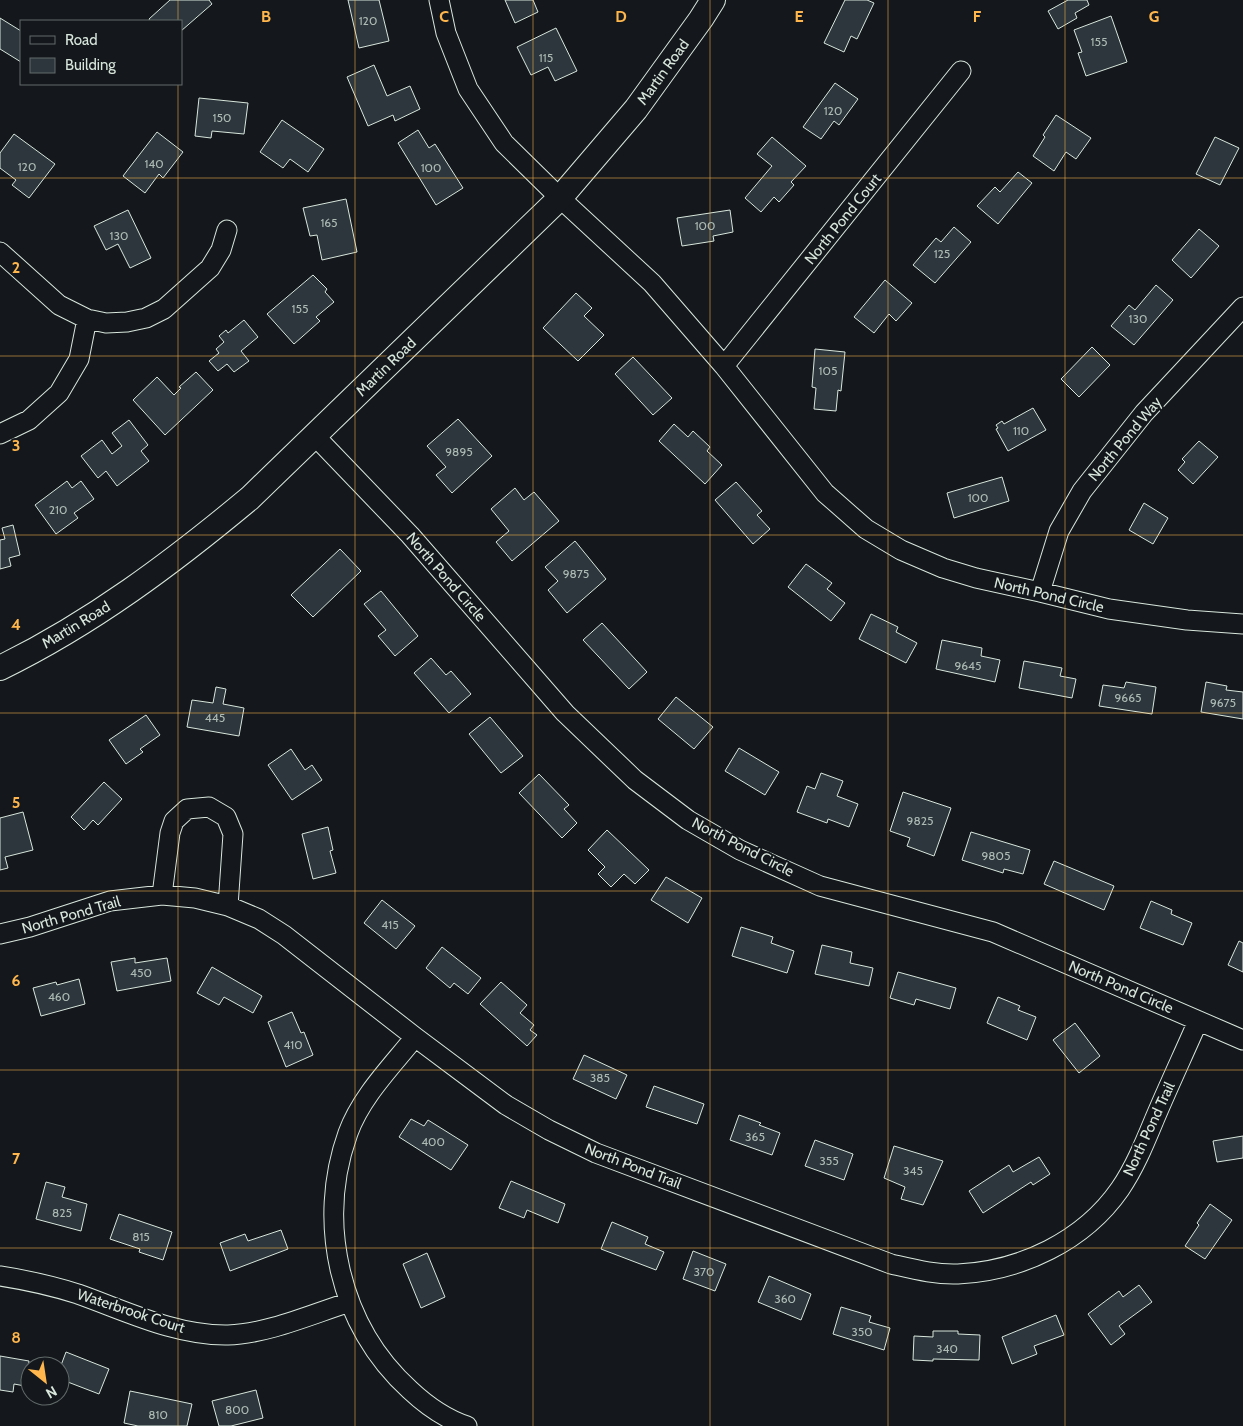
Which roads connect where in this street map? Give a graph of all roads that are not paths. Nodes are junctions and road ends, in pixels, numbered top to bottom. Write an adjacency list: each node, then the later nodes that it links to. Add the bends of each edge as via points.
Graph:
1 (439, 0): 4 (street, North Pond Circle, via 446,33 468,89 504,143)
2 (712, 0): 4 (street, Martin Road, via 636,110)
3 (961, 71): 9 (street, North Pond Court)
4 (560, 198): 9 (street, North Pond Circle, via 652,283); 11 (street, Martin Road)
5 (227, 230): 8 (street, via 221,250 210,268 164,309 146,318 127,322 106,323)
6 (0, 252): 8 (street, via 60,305)
7 (1243, 307): 12 (street, North Pond Way, via 1144,413 1082,491 1059,531)
8 (87, 319): 10 (street, via 79,358 59,393 29,420)
9 (724, 366): 12 (street, North Pond Circle, via 826,493 866,529 901,550 943,568)
10 (0, 434)
11 (314, 436): 14 (street, Martin Road, via 196,544 74,628); 18 (street, North Pond Circle, via 410,535 565,713 635,780 688,820 740,850 820,886 993,932)
12 (1040, 592): 13 (street, North Pond Circle, via 1109,609)
13 (1243, 624)
14 (0, 668)
15 (162, 895): 16 (street, North Pond Trail, via 196,898); 16 (street, via 174,821 188,809 209,807 226,817 233,834); 17 (street, North Pond Trail, via 110,901)
16 (228, 906): 19 (street, North Pond Trail, via 259,919 284,935)
17 (0, 934)
18 (1198, 1020): 19 (street, North Pond Trail, via 1134,1165 1101,1212 1070,1238 1038,1256 996,1270 957,1274 924,1272 891,1264 596,1153 506,1105); 20 (street, North Pond Circle)
19 (415, 1037): 22 (street, via 363,1102 348,1131 339,1161 333,1193 333,1226 339,1268)
20 (1243, 1040)
21 (0, 1276): 22 (street, Waterbrook Court, via 76,1294 155,1322 228,1335 256,1332)
22 (350, 1302): 23 (street, via 368,1340 394,1376 422,1402)
23 (467, 1426)

